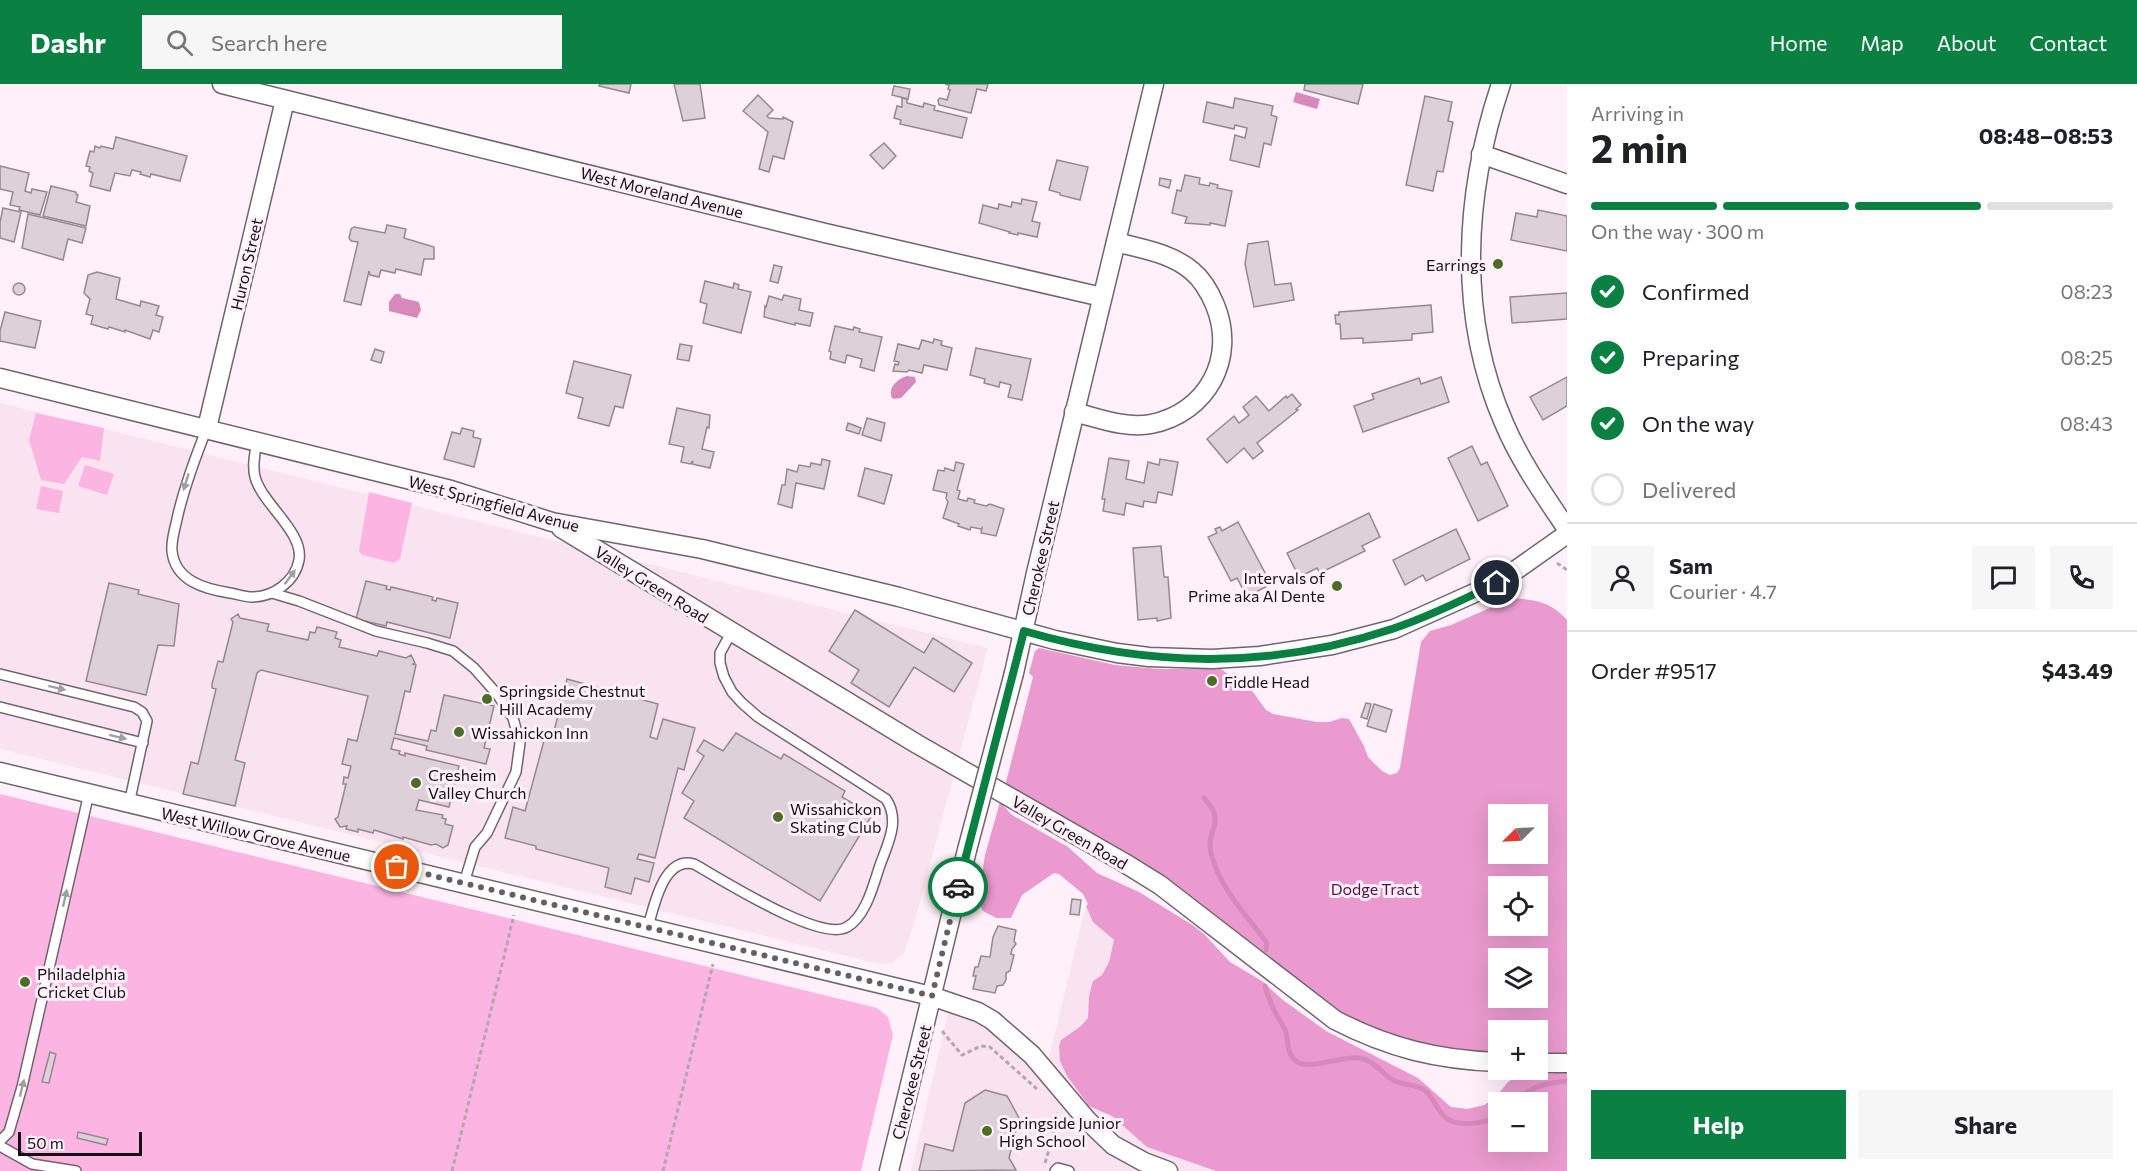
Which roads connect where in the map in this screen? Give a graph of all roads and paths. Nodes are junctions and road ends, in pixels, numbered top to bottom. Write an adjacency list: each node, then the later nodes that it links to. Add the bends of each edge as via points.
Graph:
1 (222, 84): 4 (street, West Moreland Avenue)
2 (1154, 84): 7 (street, Cherokee Street)
3 (1501, 84): 5 (street)
4 (285, 100): 8 (street, West Moreland Avenue); 11 (street, Huron Street)
5 (1480, 154): 6 (street); 14 (street, via 1470,253 1475,320 1485,371 1518,452)
6 (1567, 184)
7 (1116, 242): 8 (street, Cherokee Street); 10 (street, via 1160,254 1198,278 1220,316 1224,336 1222,357 1206,391 1179,414 1163,421 1132,425)
8 (1102, 297): 10 (street, Cherokee Street)
9 (0, 378): 11 (street, West Springfield Avenue)
10 (1074, 412): 19 (street, Cherokee Street)
11 (207, 428): 12 (street, West Springfield Avenue); 18 (lane, one-way to 18, via 183,490 173,539 175,561 190,581 206,589 252,597)
12 (257, 440): 13 (street, West Springfield Avenue, via 451,490); 18 (lane, one-way to 12, via 291,578 299,550 255,476)
13 (552, 522): 19 (street, West Springfield Avenue, via 702,549); 20 (street, Valley Green Road)
14 (1567, 529)
15 (1567, 534): 19 (street, West Springfield Avenue, via 1499,582 1419,619 1366,637 1295,652 1174,659 1117,653)
16 (1553, 557): 17 (path)
17 (1567, 570)
18 (272, 593): 27 (lane, via 376,631 453,651 474,668 513,717 520,743 516,772 487,832 475,847)
19 (1024, 631): 31 (street, Cherokee Street, bridge)
20 (730, 633): 29 (lane, via 720,653 720,663 732,692 758,717 886,799 893,826 863,909 845,928 828,930 807,924 687,862 678,864 667,876); 33 (street, Valley Green Road, via 1160,885 1335,1020 1413,1052)
21 (0, 674): 23 (lane, one-way to 23, via 134,707 147,721)
22 (0, 707): 23 (lane, one-way to 23)
23 (143, 743): 26 (lane)
24 (0, 772): 25 (street, West Willow Grove Avenue)
25 (89, 793): 26 (street, West Willow Grove Avenue); 38 (lane, one-way to 25, via 9,1132 22,1087)
26 (129, 804): 27 (street, West Willow Grove Avenue)
27 (464, 883): 29 (street, West Willow Grove Avenue)
28 (514, 915): 42 (path)
29 (648, 927): 31 (street, West Willow Grove Avenue)
30 (713, 964): 43 (path)
31 (932, 996): 44 (street, Cherokee Street); 47 (street, West Willow Grove Avenue, via 992,1020 1032,1055 1113,1145)
32 (939, 1027): 36 (path, via 962,1055 981,1046 990,1047)
33 (1488, 1062)
34 (1548, 1063): 35 (street)
35 (1567, 1063)
36 (1044, 1096)
37 (1055, 1109): 40 (path, via 1057,1123)
38 (0, 1141)
39 (0, 1146): 41 (lane, via 33,1164)
40 (1044, 1168)
41 (76, 1171)
42 (452, 1171)
43 (663, 1171)
44 (889, 1171)
45 (1055, 1171): 46 (lane)
46 (1069, 1171)
47 (1168, 1171)

